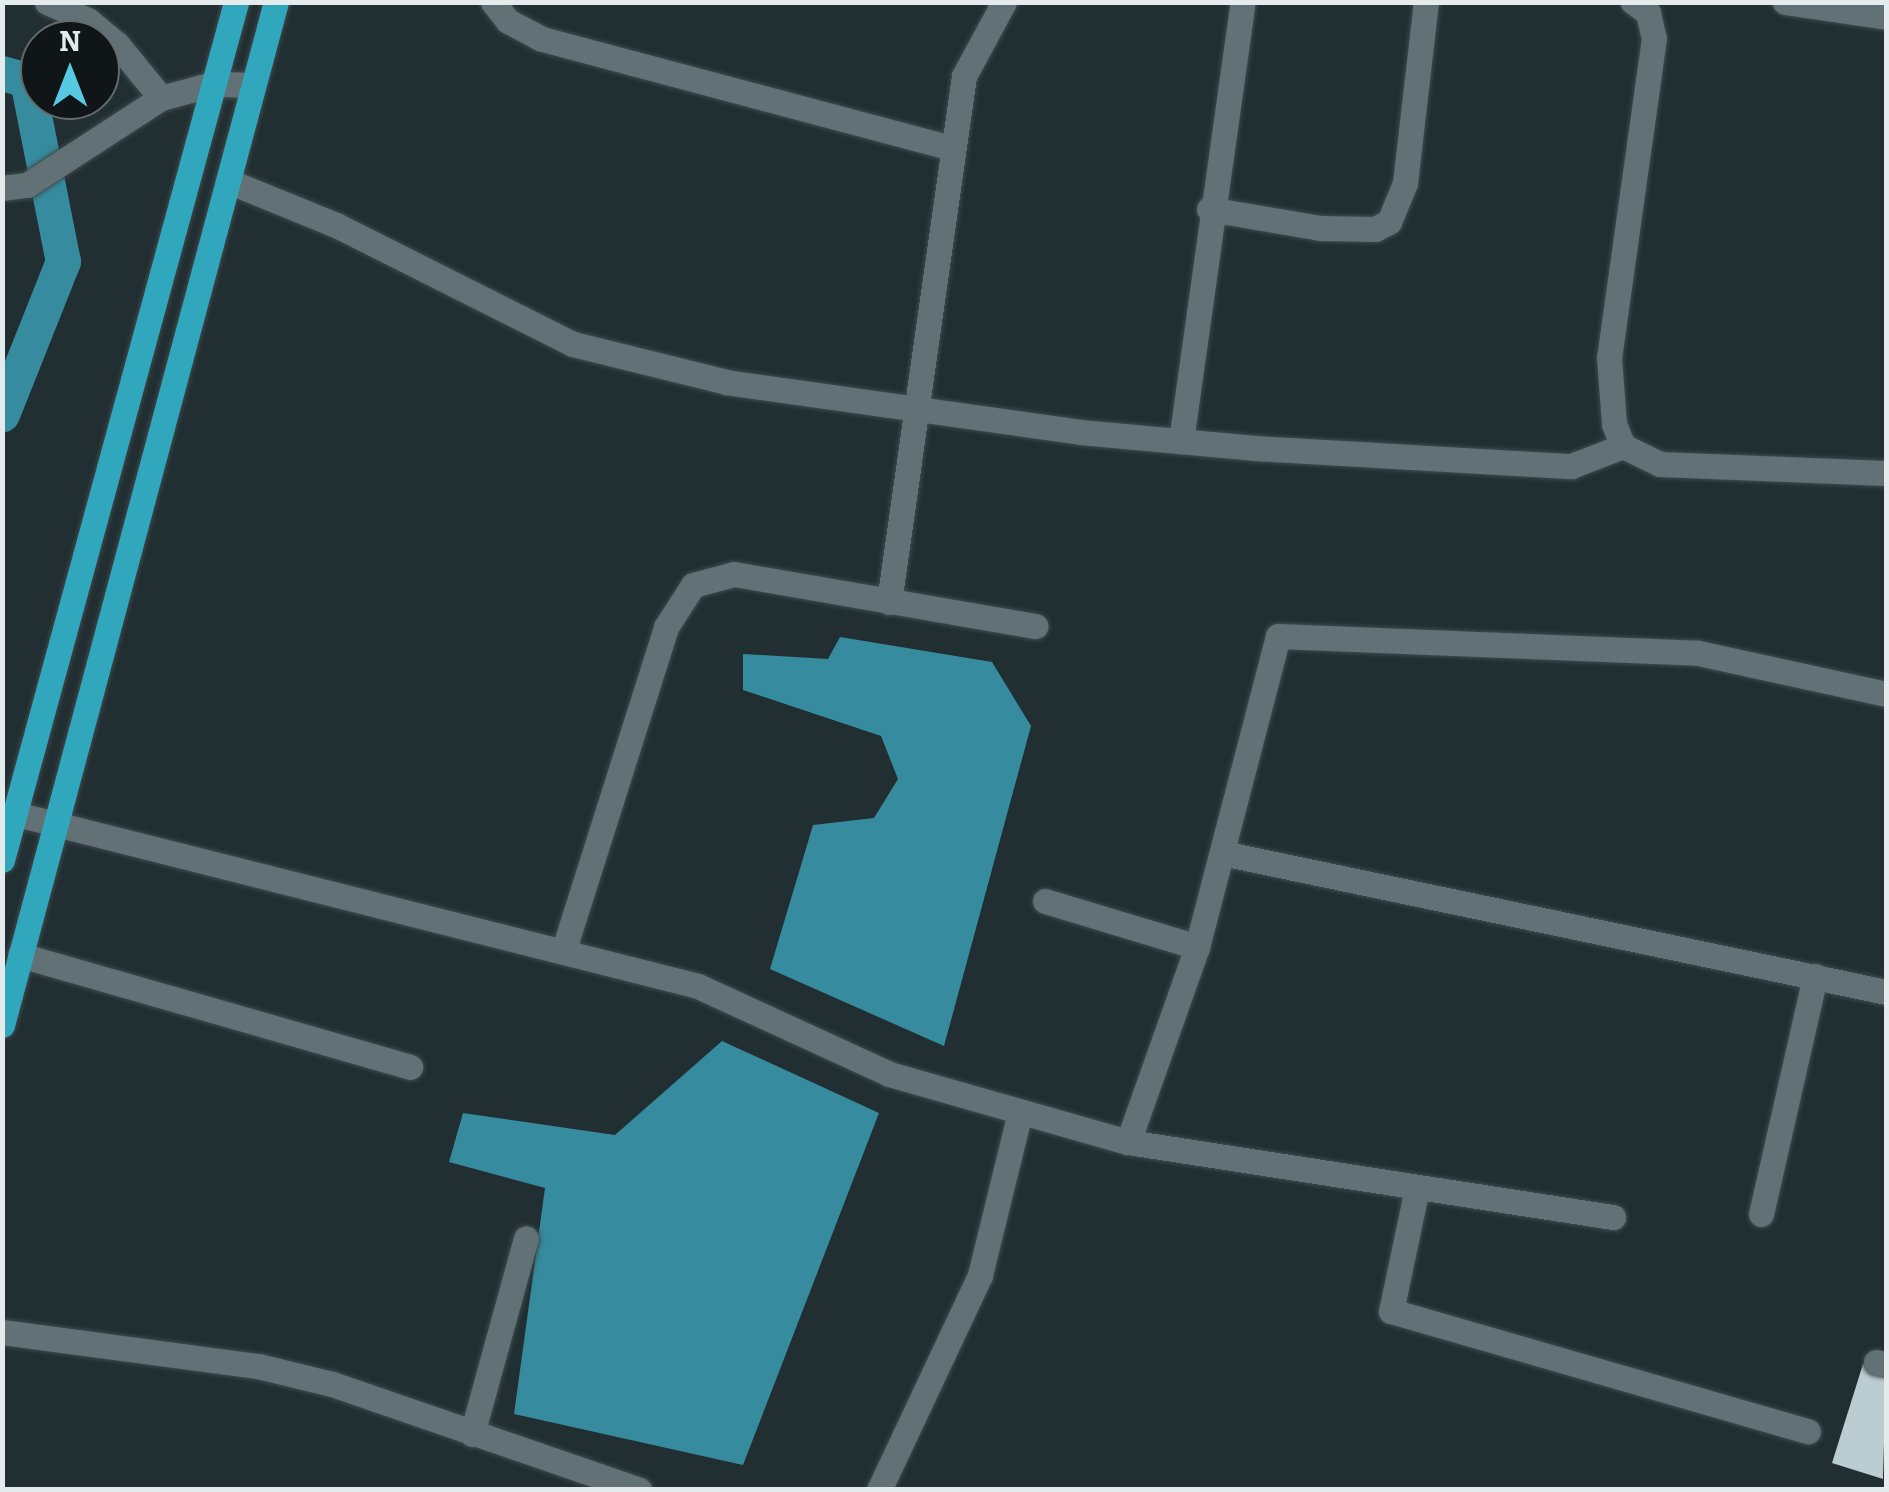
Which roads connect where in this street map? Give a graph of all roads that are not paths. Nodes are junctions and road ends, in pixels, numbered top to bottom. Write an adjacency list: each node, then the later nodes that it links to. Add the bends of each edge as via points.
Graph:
1 (47, 2): 13 (street, via 102,32)
2 (236, 2): 11 (main road)
3 (276, 2): 12 (main road)
4 (493, 2): 14 (street, via 508,21 542,39)
5 (1004, 2): 14 (street, via 964,76)
6 (1243, 2): 17 (street)
7 (1426, 2): 17 (street, via 1405,183 1389,222 1320,228)
8 (1633, 2): 20 (street, via 1648,13 1654,38 1609,356 1614,424)
9 (1785, 2): 10 (street)
10 (1886, 17)
11 (213, 84): 12 (street); 13 (street); 25 (main road)
12 (252, 85): 15 (main road)
13 (161, 98): 16 (street)
14 (952, 148): 18 (street)
15 (228, 180): 18 (street, via 336,225 572,344 726,382); 26 (main road)
16 (15, 187)
17 (1209, 209): 19 (street)
18 (916, 412): 19 (street); 22 (street)
19 (1181, 441): 20 (street, via 1571,466)
20 (1623, 446): 21 (street, via 1660,464)
21 (1886, 473)
22 (889, 602): 23 (street); 31 (street, via 734,574 693,585 679,600)
23 (1036, 626)
24 (1886, 694): 27 (street, via 1698,654 1278,636)
25 (16, 814): 26 (street); 28 (main road)
26 (53, 826): 31 (street); 32 (main road)
27 (1222, 852): 30 (street); 33 (street)
28 (2, 860)
29 (1045, 900): 30 (street)
30 (1196, 948): 38 (street)
31 (564, 949): 37 (street, via 698,986 889,1074)
32 (20, 955): 35 (main road); 36 (street)
33 (1815, 976): 34 (street); 40 (street)
34 (1886, 992)
35 (2, 1025)
36 (410, 1067)
37 (1020, 1112): 38 (street); 48 (street, via 980,1275)
38 (1128, 1142): 39 (street)
39 (1417, 1188): 41 (street); 44 (street, via 1391,1310)
40 (1761, 1214)
41 (1613, 1217)
42 (526, 1238): 45 (street)
43 (2, 1332): 45 (street, via 258,1366 332,1384)
44 (1808, 1431)
45 (472, 1434): 46 (street)
46 (576, 1481): 47 (street)
47 (639, 1490)
48 (879, 1490)

